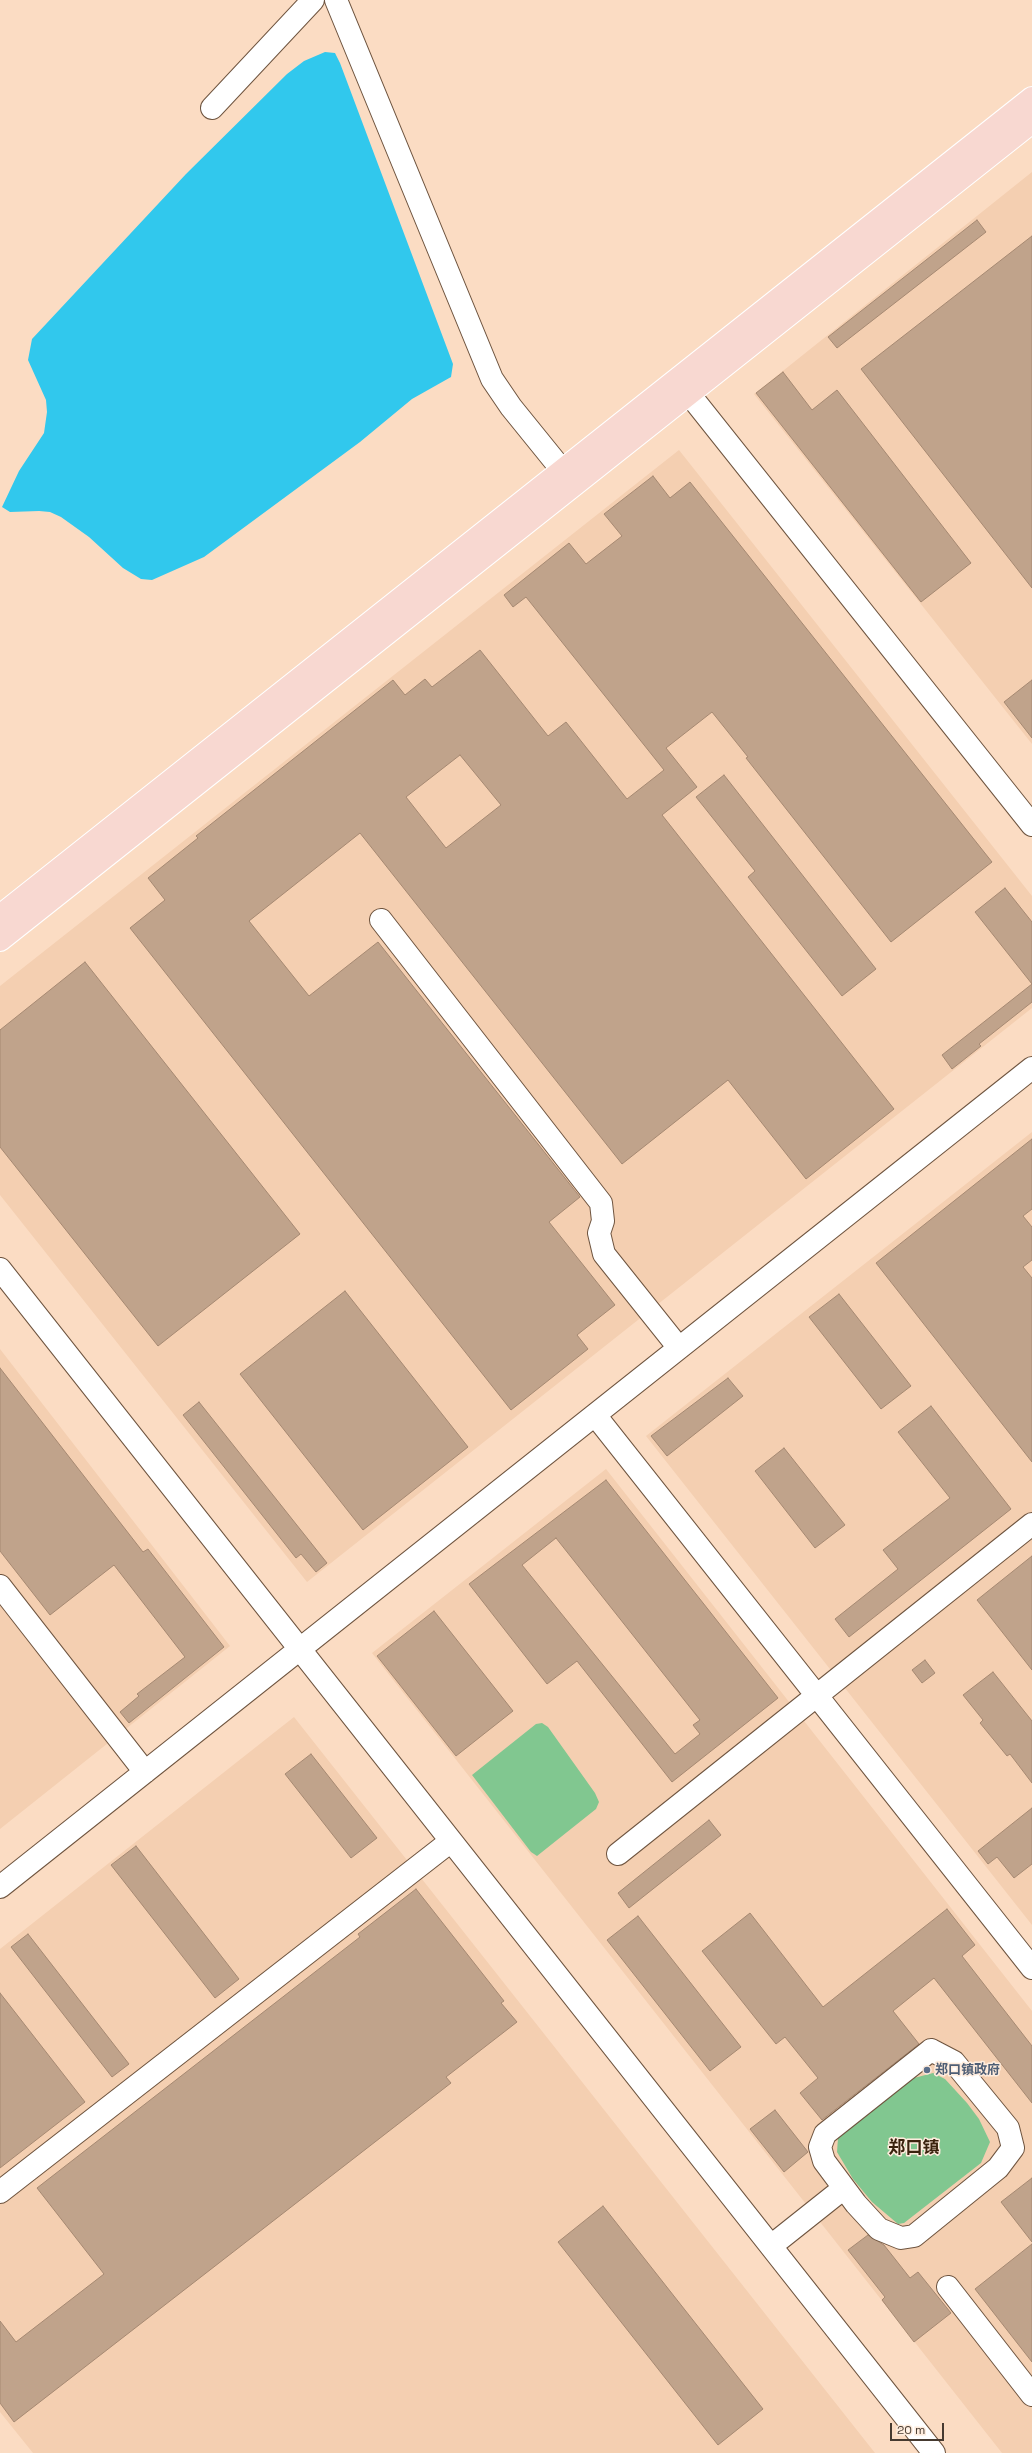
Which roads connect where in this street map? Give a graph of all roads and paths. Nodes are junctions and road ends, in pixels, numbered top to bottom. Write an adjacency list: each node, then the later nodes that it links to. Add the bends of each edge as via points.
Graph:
1 (313, 0): 4 (street)
2 (336, 0): 7 (street, via 492,379 511,407)
3 (1032, 98): 6 (main road)
4 (212, 108)
5 (1032, 122): 6 (main road)
6 (684, 386): 7 (main road); 8 (street); 11 (main road)
7 (562, 470): 9 (main road)
8 (1032, 825)
9 (0, 916)
10 (381, 920): 14 (street, via 601,1203 603,1221 599,1233 604,1254)
11 (0, 940)
12 (1032, 1068): 14 (street)
13 (0, 1269): 18 (street)
14 (679, 1348): 15 (street)
15 (595, 1415): 18 (street); 19 (street)
16 (1032, 1524): 19 (street)
17 (0, 1586): 20 (street)
18 (300, 1649): 20 (street); 21 (street)
19 (817, 1696): 22 (street); 24 (street)
20 (145, 1772): 23 (street)
21 (451, 1841): 26 (street); 27 (street)
22 (618, 1854)
23 (0, 1887)
24 (1032, 1968)
25 (844, 2188): 25 (street, via 879,2229 901,2238 914,2236 998,2168 1013,2148 1008,2128 954,2062 931,2050 825,2134 820,2148 824,2161); 27 (street)
26 (0, 2192)
27 (771, 2246): 30 (street)
28 (948, 2287): 29 (street)
29 (1032, 2394)
30 (934, 2453)

